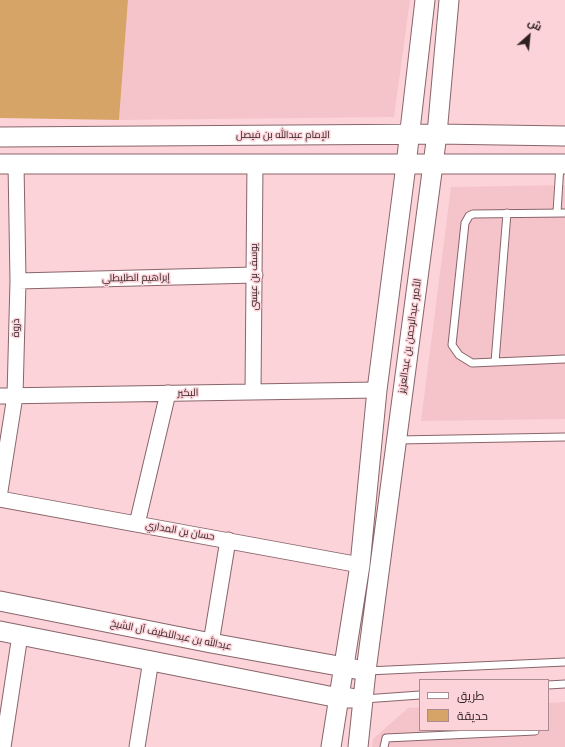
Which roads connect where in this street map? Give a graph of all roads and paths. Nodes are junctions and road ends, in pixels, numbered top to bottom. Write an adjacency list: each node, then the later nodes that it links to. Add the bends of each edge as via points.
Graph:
1 (424, 0): 3 (street)
2 (449, 0): 4 (street, الأمير عبدالرحمن بن عبدالعزيز)
3 (409, 134): 4 (street, الإمام عبدالله بن فيصل); 6 (street, الإمام عبدالله بن فيصل); 14 (street)
4 (437, 134): 7 (street, الإمام عبدالله بن فيصل); 15 (street, الأمير عبدالرحمن بن عبدالعزيز)
5 (115, 136): 6 (street, الإمام عبدالله بن فيصل); 8 (street, الإمام عبدالله بن فيصل); 9 (street, via 126,139 131,150 129,158)
6 (181, 136): 10 (street, via 171,139 166,151 171,160)
7 (565, 136)
8 (0, 137)
9 (118, 163): 10 (street); 12 (street)
10 (184, 163): 11 (street)
11 (255, 163): 14 (street); 19 (street, يوسف بن عيسى)
12 (8, 164): 20 (street, ذروة)
13 (563, 164): 15 (street); 16 (lane)
14 (406, 165): 15 (street); 23 (street)
15 (433, 165): 28 (street, الأمير عبدالرحمن بن عبدالعزيز)
16 (557, 212): 17 (lane); 18 (lane)
17 (507, 213): 22 (lane); 22 (lane, via 474,214 469,216 465,223 452,345 459,356 472,363)
18 (565, 213)
19 (255, 275): 20 (street, إبراهيم الطليطلي); 24 (street, يوسف بن عيسى)
20 (18, 281): 26 (street, ذروة)
21 (565, 359): 22 (lane)
22 (495, 362)
23 (377, 390): 24 (street, البكير); 33 (street)
24 (253, 392): 25 (street, البكير)
25 (168, 393): 26 (street, البكير); 31 (street)
26 (7, 396): 29 (street, ذروة)
27 (565, 437): 28 (lane)
28 (396, 440): 41 (street, الأمير عبدالرحمن بن عبدالعزيز)
29 (0, 491)
30 (0, 499): 31 (street, حسان بن المداري)
31 (138, 524): 32 (street, حسان بن المداري)
32 (228, 540): 33 (street, حسان بن المداري); 37 (street)
33 (360, 565): 40 (street)
34 (0, 601): 37 (street, عبدالله بن عبداللطيف آل الشيخ)
35 (0, 631): 36 (street)
36 (20, 635): 38 (street); 48 (street)
37 (210, 642): 40 (street, عبدالله بن عبداللطيف آل الشيخ)
38 (151, 660): 45 (street); 49 (street)
39 (565, 662): 41 (lane)
40 (343, 666): 41 (street, عبدالله بن عبداللطيف آل الشيخ); 45 (street)
41 (366, 671): 46 (street, الأمير عبدالرحمن بن عبدالعزيز)
42 (565, 684): 43 (lane)
43 (549, 685)
44 (419, 695): 46 (lane)
45 (339, 698): 46 (street); 50 (street)
46 (364, 699): 51 (street)
47 (535, 731): 52 (lane, via 386,738)
48 (3, 747)
49 (137, 747)
50 (331, 747)
51 (358, 747)
52 (384, 747)

